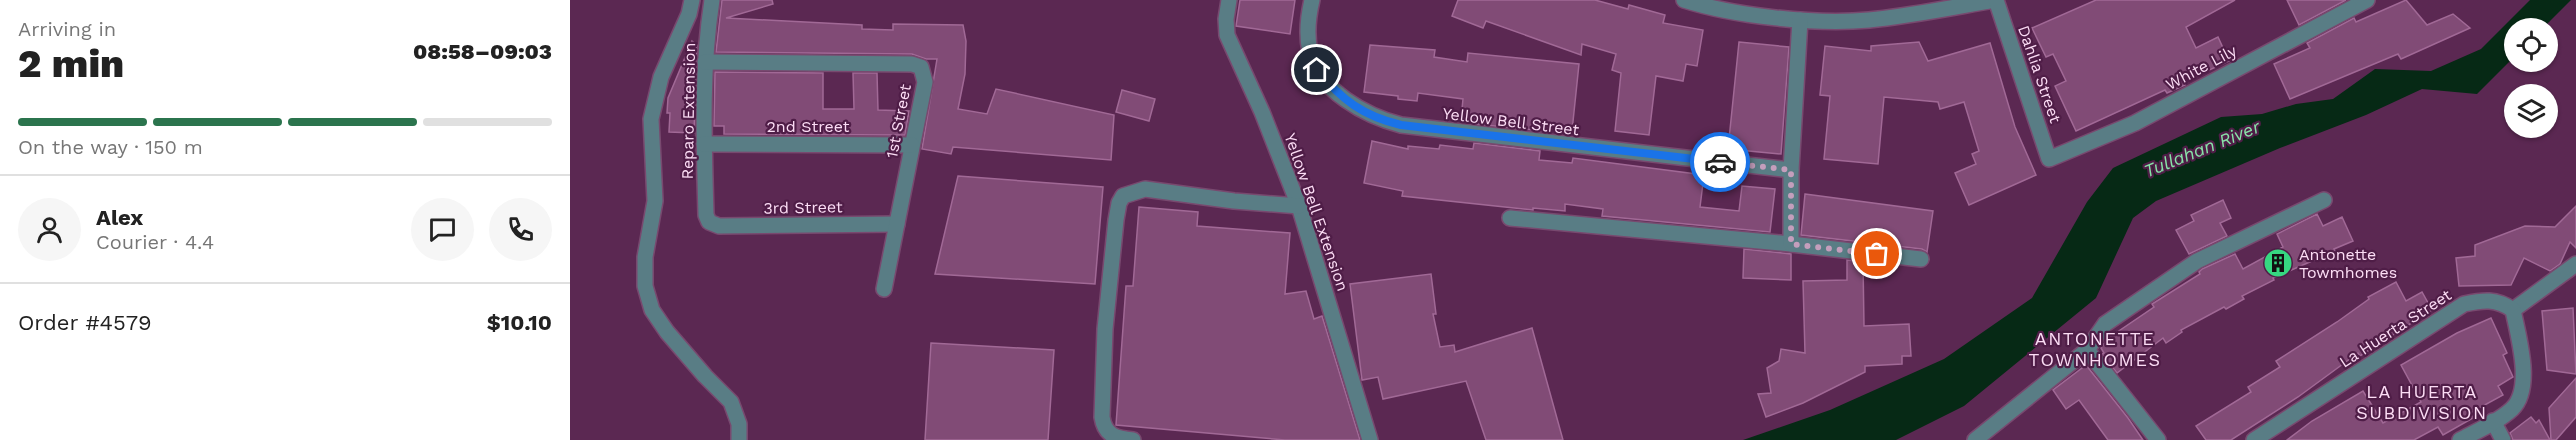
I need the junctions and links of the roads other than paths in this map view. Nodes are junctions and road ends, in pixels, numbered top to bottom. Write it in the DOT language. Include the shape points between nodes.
graph roads {
  1 [pos="692,0"];
  2 [pos="712,0"];
  3 [pos="1229,0"];
  4 [pos="1312,0"];
  5 [pos="1684,0"];
  6 [pos="1996,0"];
  7 [pos="2367,0"];
  8 [pos="1800,20"];
  9 [pos="705,62"];
  10 [pos="704,144"];
  11 [pos="912,145"];
  12 [pos="2049,159"];
  13 [pos="1791,170"];
  14 [pos="2324,200"];
  15 [pos="1299,206"];
  16 [pos="1510,218"];
  17 [pos="709,222"];
  18 [pos="897,224"];
  19 [pos="1791,244"];
  20 [pos="1921,259"];
  21 [pos="2576,264"];
  22 [pos="884,289"];
  23 [pos="2513,310"];
  24 [pos="2087,350"];
  25 [pos="2493,421"];
  26 [pos="739,440"];
  27 [pos="1133,440"];
  28 [pos="1370,440"];
  29 [pos="1976,440"];
  30 [pos="2157,440"];
  31 [pos="2254,440"];
  32 [pos="2460,440"];
  33 [pos="2503,440"];
  1 -- 26 [label="street" via="662,77 651,119 655,201 645,257 645,286 652,310 667,332 731,402 739,424"];
  2 -- 9 [label="street, Reparo Extension"];
  3 -- 15 [label="street, Yellow Bell Extension" via="1227,35"];
  4 -- 13 [label="street, Yellow Bell Street" via="1307,39 1317,70 1352,106 1377,119 1401,125"];
  5 -- 8 [label="street" via="1714,10"];
  6 -- 8 [label="street" via="1868,21"];
  6 -- 12 [label="street, Dahlia Street"];
  7 -- 12 [label="street, White Lily" via="2135,123"];
  8 -- 13 [label="street"];
  9 -- 10 [label="street, Reparo Extension"];
  9 -- 11 [label="street, 1st Street" via="921,67 925,82"];
  10 -- 11 [label="street, 2nd Street"];
  10 -- 17 [label="street, Reparo Extension"];
  11 -- 18 [label="street, 1st Street"];
  13 -- 19 [label="street"];
  14 -- 24 [label="street" via="2197,261 2105,324"];
  15 -- 27 [label="street" via="1145,189 1123,196 1116,220 1106,318 1102,417 1104,428 1113,436"];
  15 -- 28 [label="street, Yellow Bell Extension"];
  16 -- 19 [label="street"];
  17 -- 18 [label="street, 3rd Street" via="719,226"];
  18 -- 22 [label="street, 1st Street"];
  19 -- 20 [label="street"];
  21 -- 23 [label="street"];
  23 -- 25 [label="street" via="2523,389 2513,408"];
  23 -- 31 [label="street, La Huerta Street" via="2493,300 2464,304"];
  24 -- 29 [label="street"];
  24 -- 30 [label="street"];
  25 -- 32 [label="street"];
  25 -- 33 [label="street"];
}
